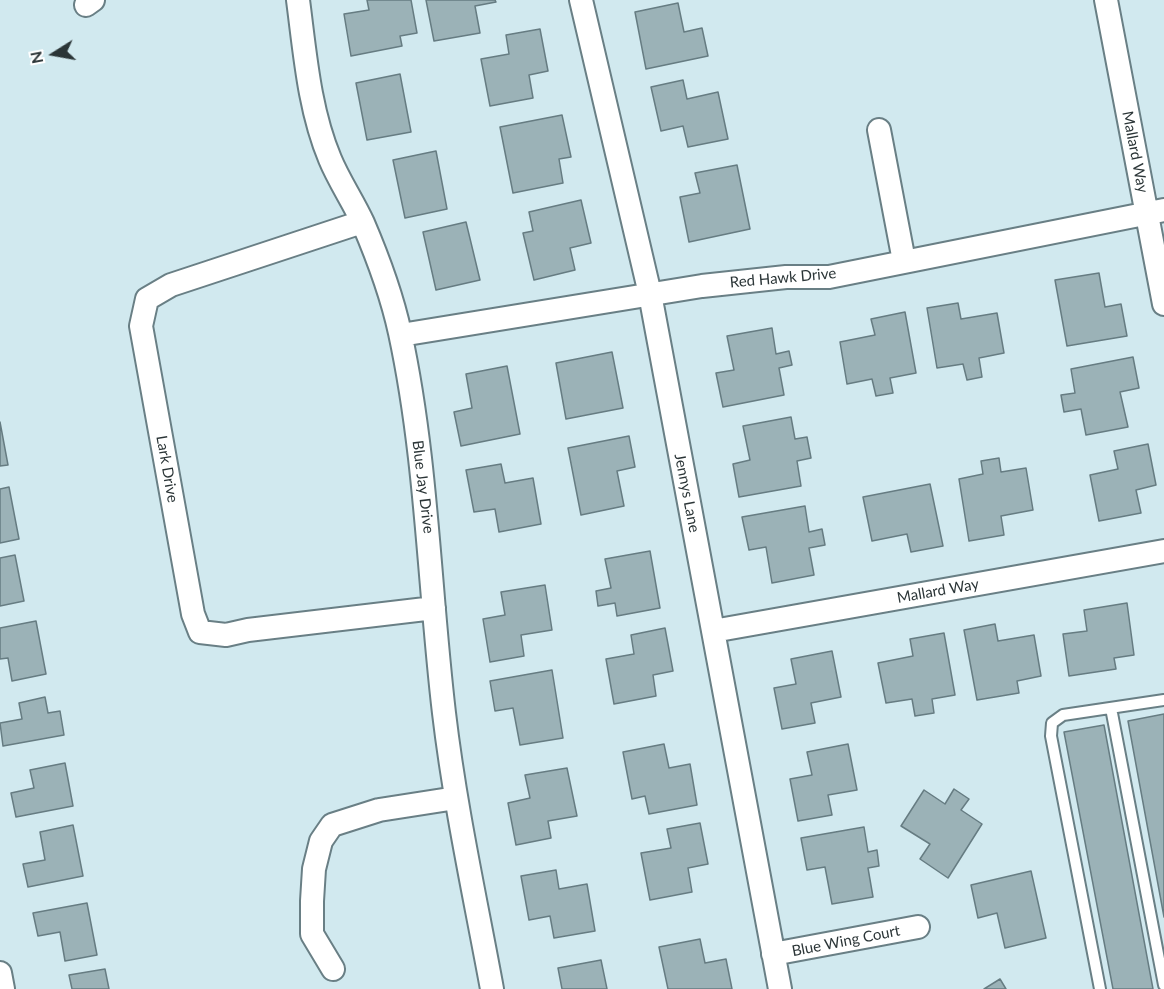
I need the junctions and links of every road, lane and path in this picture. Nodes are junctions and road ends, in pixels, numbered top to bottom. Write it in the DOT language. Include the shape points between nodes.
graph roads {
  1 [pos="298,0"];
  2 [pos="581,0"];
  3 [pos="1106,0"];
  4 [pos="879,130"];
  5 [pos="1156,212"];
  6 [pos="363,222"];
  7 [pos="904,261"];
  8 [pos="650,294"];
  9 [pos="1164,304"];
  10 [pos="401,334"];
  11 [pos="1164,551"];
  12 [pos="434,608"];
  13 [pos="713,631"];
  14 [pos="1164,700"];
  15 [pos="1111,708"];
  16 [pos="456,798"];
  17 [pos="918,927"];
  18 [pos="773,954"];
  19 [pos="333,969"];
  20 [pos="0,973"];
  21 [pos="1164,985"];
  22 [pos="3,989"];
  23 [pos="492,989"];
  24 [pos="780,989"];
  25 [pos="1100,989"];
  1 -- 6 [label="street, Blue Jay Drive" via="319,126 330,159"];
  2 -- 8 [label="street, Jennys Lane"];
  3 -- 5 [label="street, Mallard Way"];
  4 -- 7 [label="street"];
  5 -- 7 [label="street, Red Hawk Drive"];
  5 -- 9 [label="street, Mallard Way"];
  6 -- 10 [label="street, Blue Jay Drive" via="388,286"];
  6 -- 12 [label="street, Lark Drive" via="171,285 147,299 141,326 193,614 200,632 226,635"];
  7 -- 8 [label="street, Red Hawk Drive" via="829,277 776,278"];
  8 -- 10 [label="street, Red Hawk Drive"];
  8 -- 13 [label="street, Jennys Lane"];
  10 -- 12 [label="street, Blue Jay Drive" via="429,530"];
  11 -- 13 [label="street, Mallard Way"];
  12 -- 16 [label="street, Blue Jay Drive"];
  13 -- 18 [label="street, Jennys Lane"];
  14 -- 15 [label="lane"];
  15 -- 21 [label="lane"];
  15 -- 25 [label="lane" via="1063,716 1052,723 1051,729"];
  16 -- 19 [label="street" via="379,810 332,825 321,841 314,868 312,934"];
  16 -- 23 [label="street, Blue Jay Drive"];
  17 -- 18 [label="street, Blue Wing Court"];
  18 -- 24 [label="street, Jennys Lane"];
  20 -- 22 [label="street"];
}
